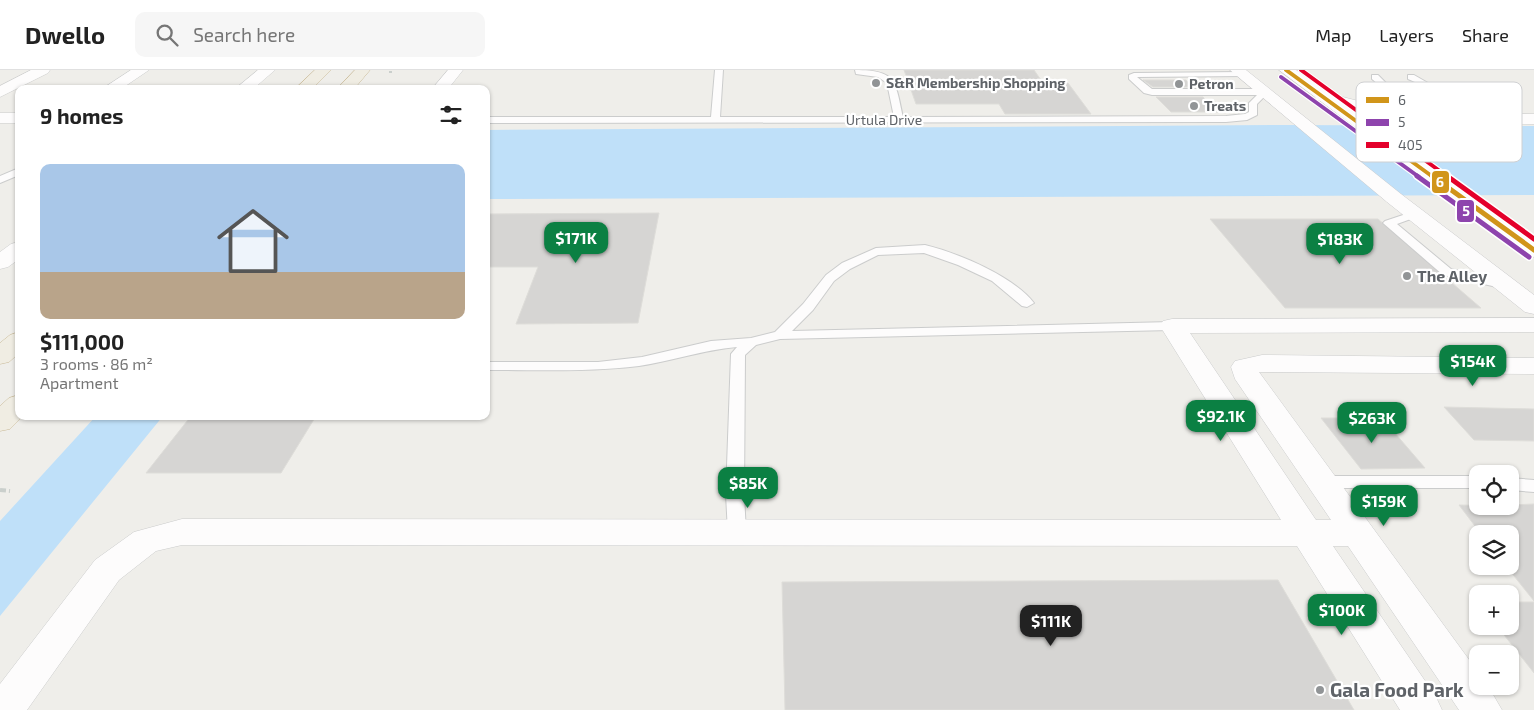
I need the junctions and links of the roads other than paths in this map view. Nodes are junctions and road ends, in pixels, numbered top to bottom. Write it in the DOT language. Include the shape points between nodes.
graph roads {
  1 [pos="43,70"];
  2 [pos="142,70"];
  3 [pos="268,70"];
  4 [pos="324,70"];
  5 [pos="364,70"];
  6 [pos="456,70"];
  7 [pos="1286,70"];
  8 [pos="719,71"];
  9 [pos="859,71"];
  10 [pos="1239,72"];
  11 [pos="1411,77"];
  12 [pos="1422,82"];
  13 [pos="117,85"];
  14 [pos="248,85"];
  15 [pos="307,85"];
  16 [pos="349,85"];
  17 [pos="443,85"];
  18 [pos="0,92"];
  19 [pos="1265,92"];
  20 [pos="1323,97"];
  21 [pos="1356,105"];
  22 [pos="0,118"];
  23 [pos="15,118"];
  24 [pos="490,120"];
  25 [pos="714,120"];
  26 [pos="899,120"];
  27 [pos="1356,121"];
  28 [pos="1412,162"];
  29 [pos="15,173"];
  30 [pos="0,180"];
  31 [pos="1534,250"];
  32 [pos="15,252"];
  33 [pos="0,262"];
  34 [pos="1028,303"];
  35 [pos="1534,307"];
  36 [pos="1534,325"];
  37 [pos="1172,326"];
  38 [pos="780,335"];
  39 [pos="751,342"];
  40 [pos="15,343"];
  41 [pos="0,356"];
  42 [pos="490,366"];
  43 [pos="1534,366"];
  44 [pos="15,408"];
  45 [pos="0,422"];
  46 [pos="1322,482"];
  47 [pos="1469,482"];
  48 [pos="1519,485"];
  49 [pos="1534,486"];
  50 [pos="737,533"];
  51 [pos="1307,533"];
  52 [pos="1358,533"];
  53 [pos="4,710"];
  54 [pos="1422,710"];
  55 [pos="1482,710"];
  1 -- 18 [label="street"];
  2 -- 13 [label="street"];
  3 -- 14 [label="street"];
  4 -- 15 [label="highway"];
  5 -- 16 [label="highway"];
  6 -- 17 [label="street"];
  7 -- 20 [label="street"];
  8 -- 25 [label="lane"];
  9 -- 26 [label="lane" via="888,79"];
  10 -- 19 [label="street"];
  10 -- 19 [label="lane" via="1132,77 1152,92"];
  11 -- 12 [label="lane"];
  19 -- 26 [label="lane, Urtula Drive" via="1253,104 1254,113 1226,119"];
  19 -- 35 [label="street"];
  20 -- 21 [label="street"];
  20 -- 27 [label="street"];
  22 -- 23 [label="street"];
  24 -- 25 [label="lane, Urtula Drive"];
  25 -- 26 [label="lane, Urtula Drive"];
  28 -- 31 [label="street"];
  29 -- 30 [label="lane"];
  32 -- 33 [label="street"];
  34 -- 38 [label="lane" via="996,278 925,249 876,252 846,266 830,278 808,307"];
  36 -- 37 [label="street"];
  37 -- 38 [label="lane"];
  37 -- 51 [label="street"];
  38 -- 39 [label="lane"];
  39 -- 42 [label="lane" via="711,345 642,361 598,366"];
  39 -- 50 [label="lane" via="738,354"];
  40 -- 41 [label="highway"];
  43 -- 46 [label="street" via="1262,362 1244,367"];
  44 -- 45 [label="highway"];
  46 -- 47 [label="lane"];
  46 -- 52 [label="street"];
  48 -- 49 [label="lane"];
  50 -- 51 [label="street"];
  50 -- 53 [label="street" via="182,532 146,541 107,570"];
  51 -- 52 [label="street"];
  51 -- 54 [label="street"];
  52 -- 55 [label="street"];
}
